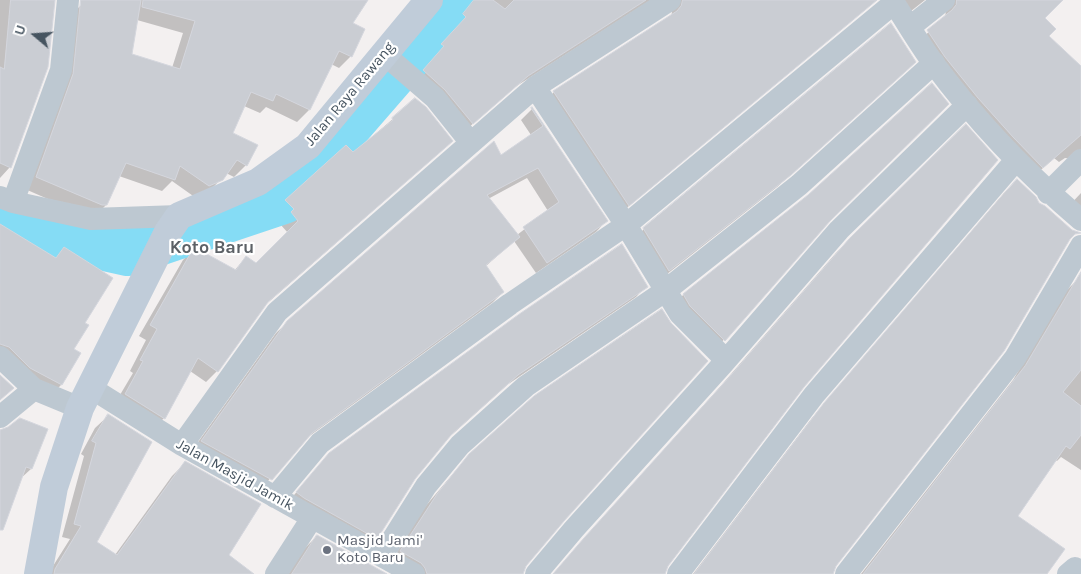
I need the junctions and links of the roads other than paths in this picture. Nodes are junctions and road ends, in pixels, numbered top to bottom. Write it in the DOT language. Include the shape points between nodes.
graph roads {
  1 [pos="68,0"];
  2 [pos="430,0"];
  3 [pos="670,0"];
  4 [pos="944,0"];
  5 [pos="893,2"];
  6 [pos="910,27"];
  7 [pos="388,58"];
  8 [pos="934,63"];
  9 [pos="535,87"];
  10 [pos="967,105"];
  11 [pos="470,143"];
  12 [pos="1016,160"];
  13 [pos="1081,160"];
  14 [pos="1048,192"];
  15 [pos="7,199"];
  16 [pos="1081,220"];
  17 [pos="174,224"];
  18 [pos="626,226"];
  19 [pos="1081,246"];
  20 [pos="665,291"];
  21 [pos="0,357"];
  22 [pos="726,360"];
  23 [pos="34,389"];
  24 [pos="86,398"];
  25 [pos="0,417"];
  26 [pos="182,445"];
  27 [pos="275,497"];
  28 [pos="312,518"];
  29 [pos="382,556"];
  30 [pos="1081,573"];
  31 [pos="38,574"];
  32 [pos="276,574"];
  33 [pos="414,574"];
  34 [pos="536,574"];
  35 [pos="678,574"];
  36 [pos="846,574"];
  37 [pos="1068,574"];
  1 -- 15 [label="street" via="61,70"];
  2 -- 7 [label="main road, Jalan Raya Rawang"];
  3 -- 9 [label="street"];
  4 -- 6 [label="street"];
  5 -- 6 [label="street"];
  5 -- 18 [label="street"];
  6 -- 8 [label="street"];
  7 -- 11 [label="street" via="435,98"];
  7 -- 17 [label="main road, Jalan Raya Rawang" via="308,146 258,182"];
  8 -- 10 [label="street"];
  8 -- 20 [label="street" via="799,185"];
  9 -- 11 [label="street"];
  9 -- 18 [label="street"];
  10 -- 12 [label="street"];
  10 -- 22 [label="street" via="839,230"];
  11 -- 26 [label="street" via="277,312"];
  12 -- 14 [label="street"];
  12 -- 35 [label="street" via="814,395"];
  13 -- 14 [label="street"];
  14 -- 16 [label="street"];
  15 -- 17 [label="street" via="90,219"];
  17 -- 24 [label="main road"];
  18 -- 20 [label="street"];
  18 -- 27 [label="street" via="510,304 320,443"];
  19 -- 36 [label="street" via="1015,358"];
  20 -- 22 [label="street" via="680,314"];
  20 -- 29 [label="street" via="526,386 460,445 426,486"];
  21 -- 23 [label="street"];
  22 -- 34 [label="street"];
  23 -- 24 [label="street, Jalan Masjid Jamik"];
  23 -- 25 [label="street"];
  24 -- 26 [label="street, Jalan Masjid Jamik"];
  24 -- 31 [label="main road" via="54,487"];
  26 -- 27 [label="street, Jalan Masjid Jamik"];
  27 -- 28 [label="street, Jalan Masjid Jamik"];
  28 -- 29 [label="street, Jalan Masjid Jamik"];
  28 -- 32 [label="street"];
  29 -- 33 [label="street, Jalan Masjid Jamik"];
  30 -- 37 [label="street" via="1075,568"];
}
